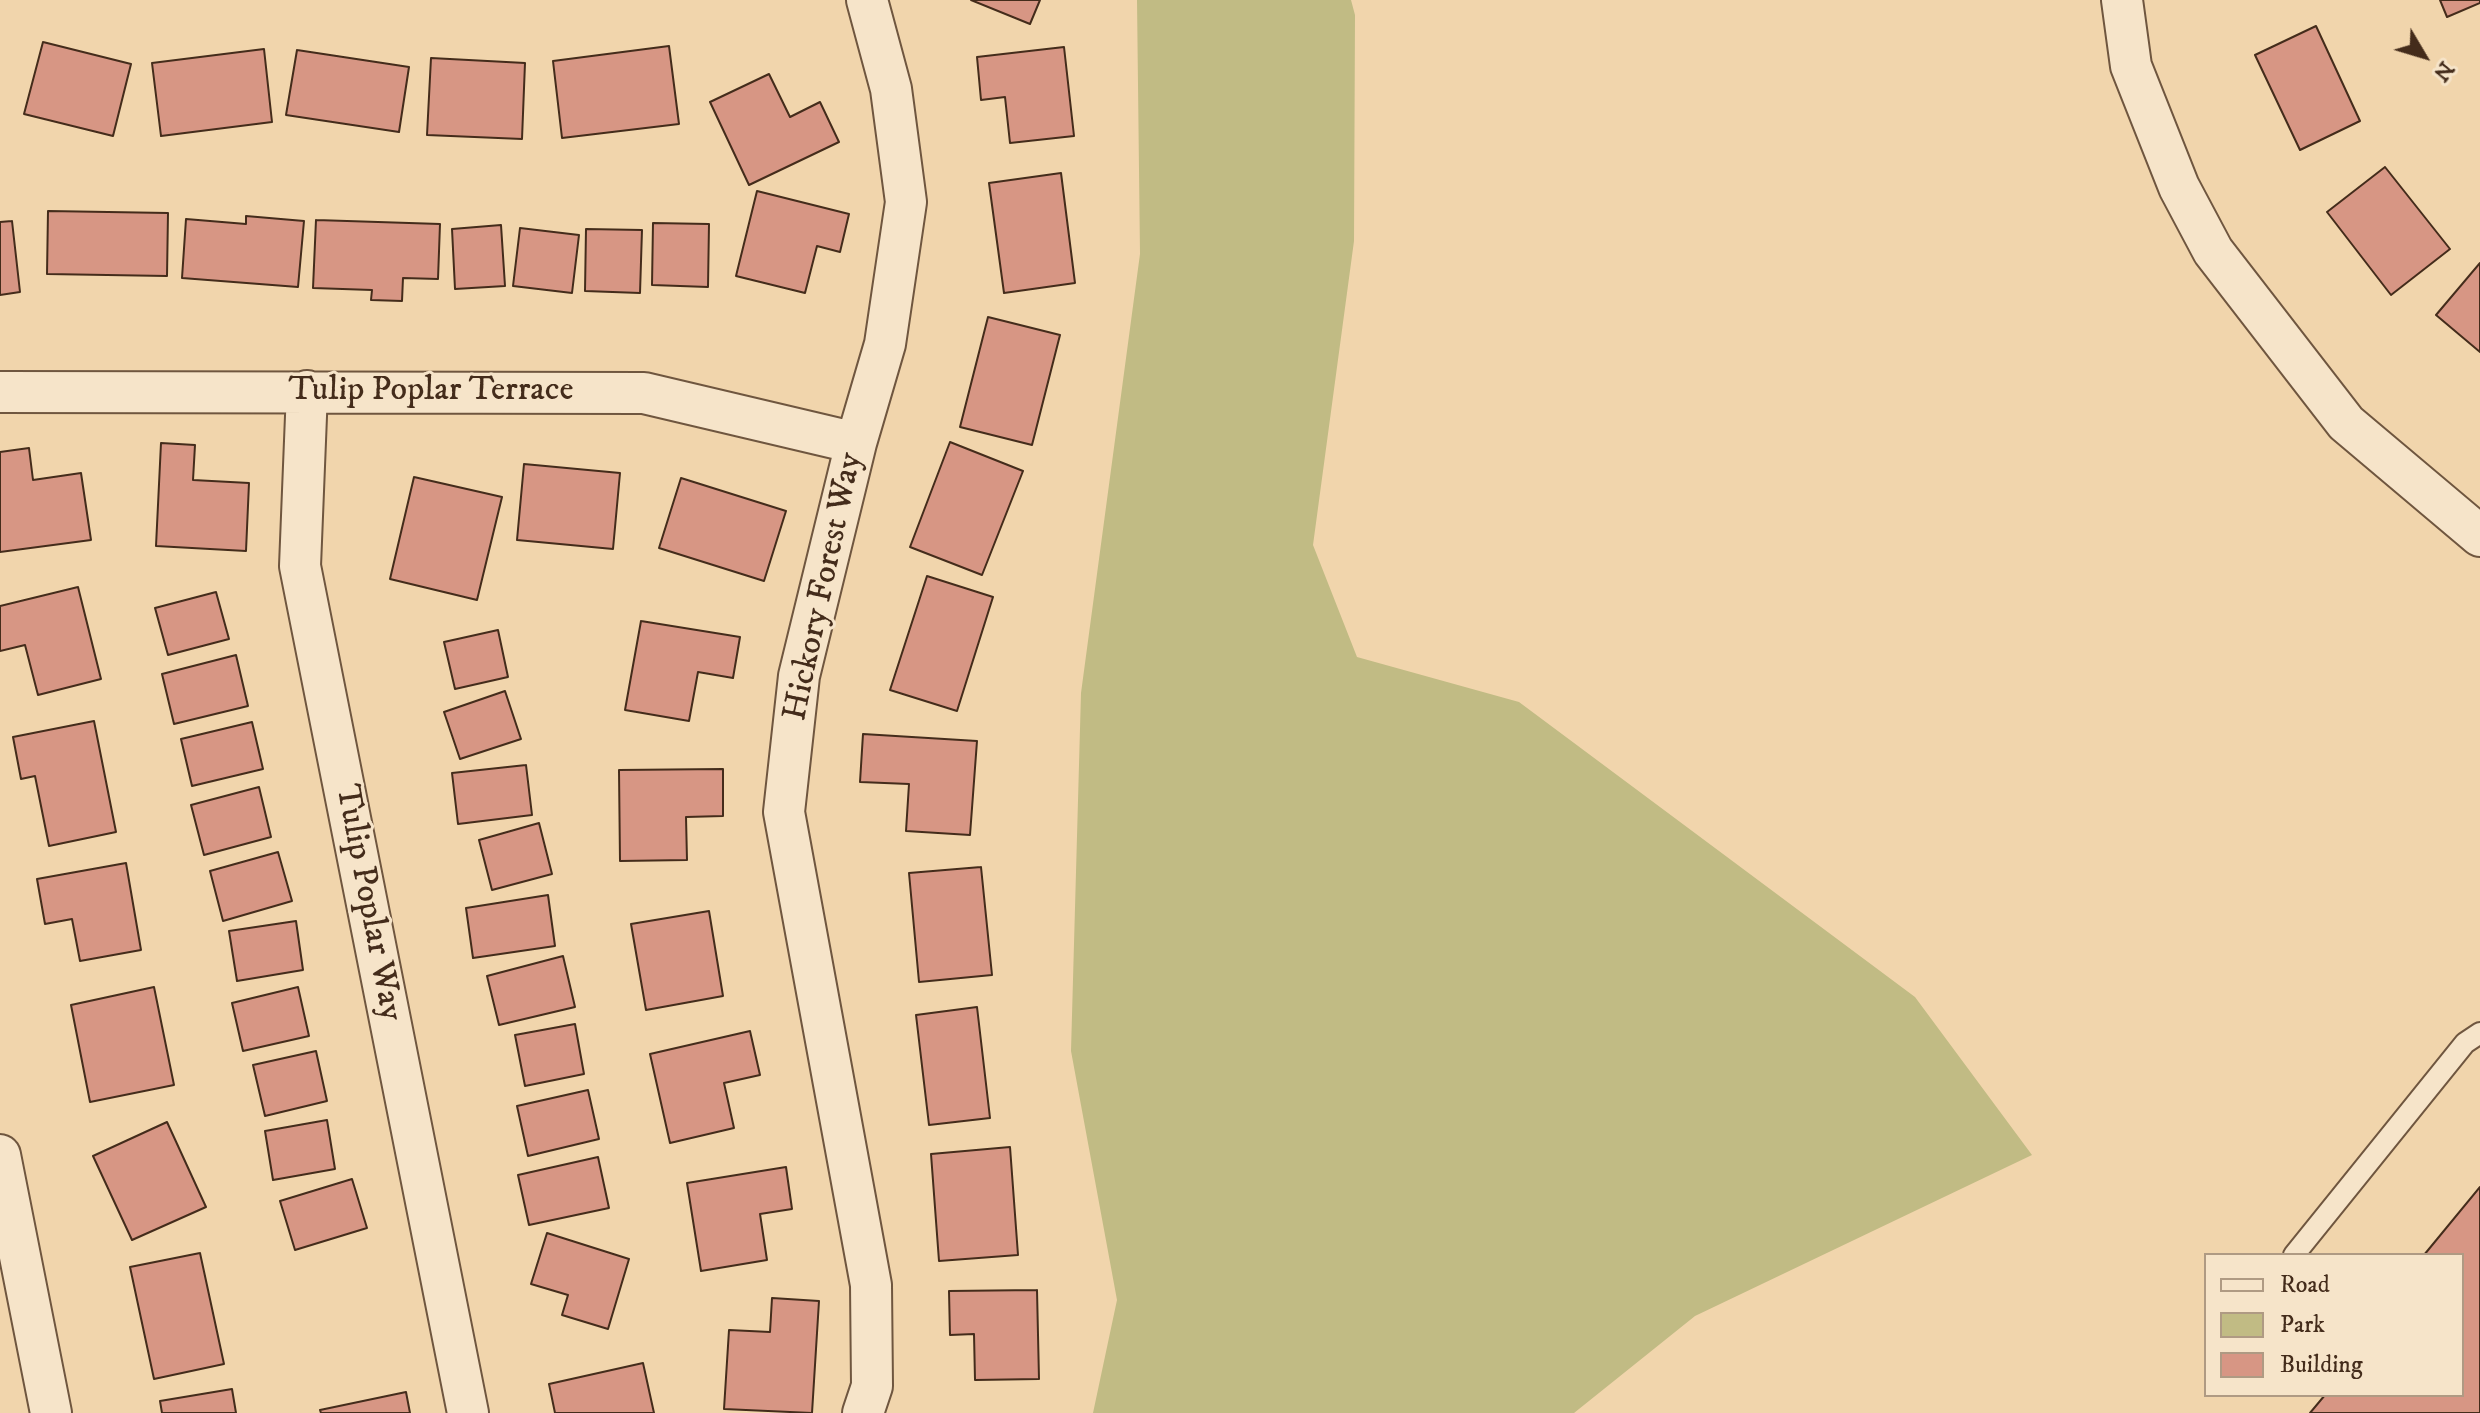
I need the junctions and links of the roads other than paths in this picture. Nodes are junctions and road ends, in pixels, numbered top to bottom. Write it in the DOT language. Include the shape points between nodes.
graph roads {
  1 [pos="867,0"];
  2 [pos="2122,0"];
  3 [pos="307,391"];
  4 [pos="0,392"];
  5 [pos="856,443"];
  6 [pos="2480,536"];
  7 [pos="2480,1033"];
  8 [pos="0,1155"];
  9 [pos="2296,1253"];
  10 [pos="51,1413"];
  11 [pos="468,1413"];
  12 [pos="863,1413"];
  1 -- 5 [label="street, Hickory Forest Way" via="891,89 906,202 885,344"];
  2 -- 6 [label="street" via="2131,66 2179,187 2213,251 2346,423"];
  3 -- 4 [label="street, Tulip Poplar Terrace"];
  3 -- 5 [label="street, Tulip Poplar Terrace" via="644,393"];
  3 -- 11 [label="street, Tulip Poplar Way" via="300,566"];
  5 -- 12 [label="street, Hickory Forest Way" via="799,676 784,812 871,1285 872,1386"];
  7 -- 9 [label="lane" via="2465,1043"];
  8 -- 10 [label="street"];
}
